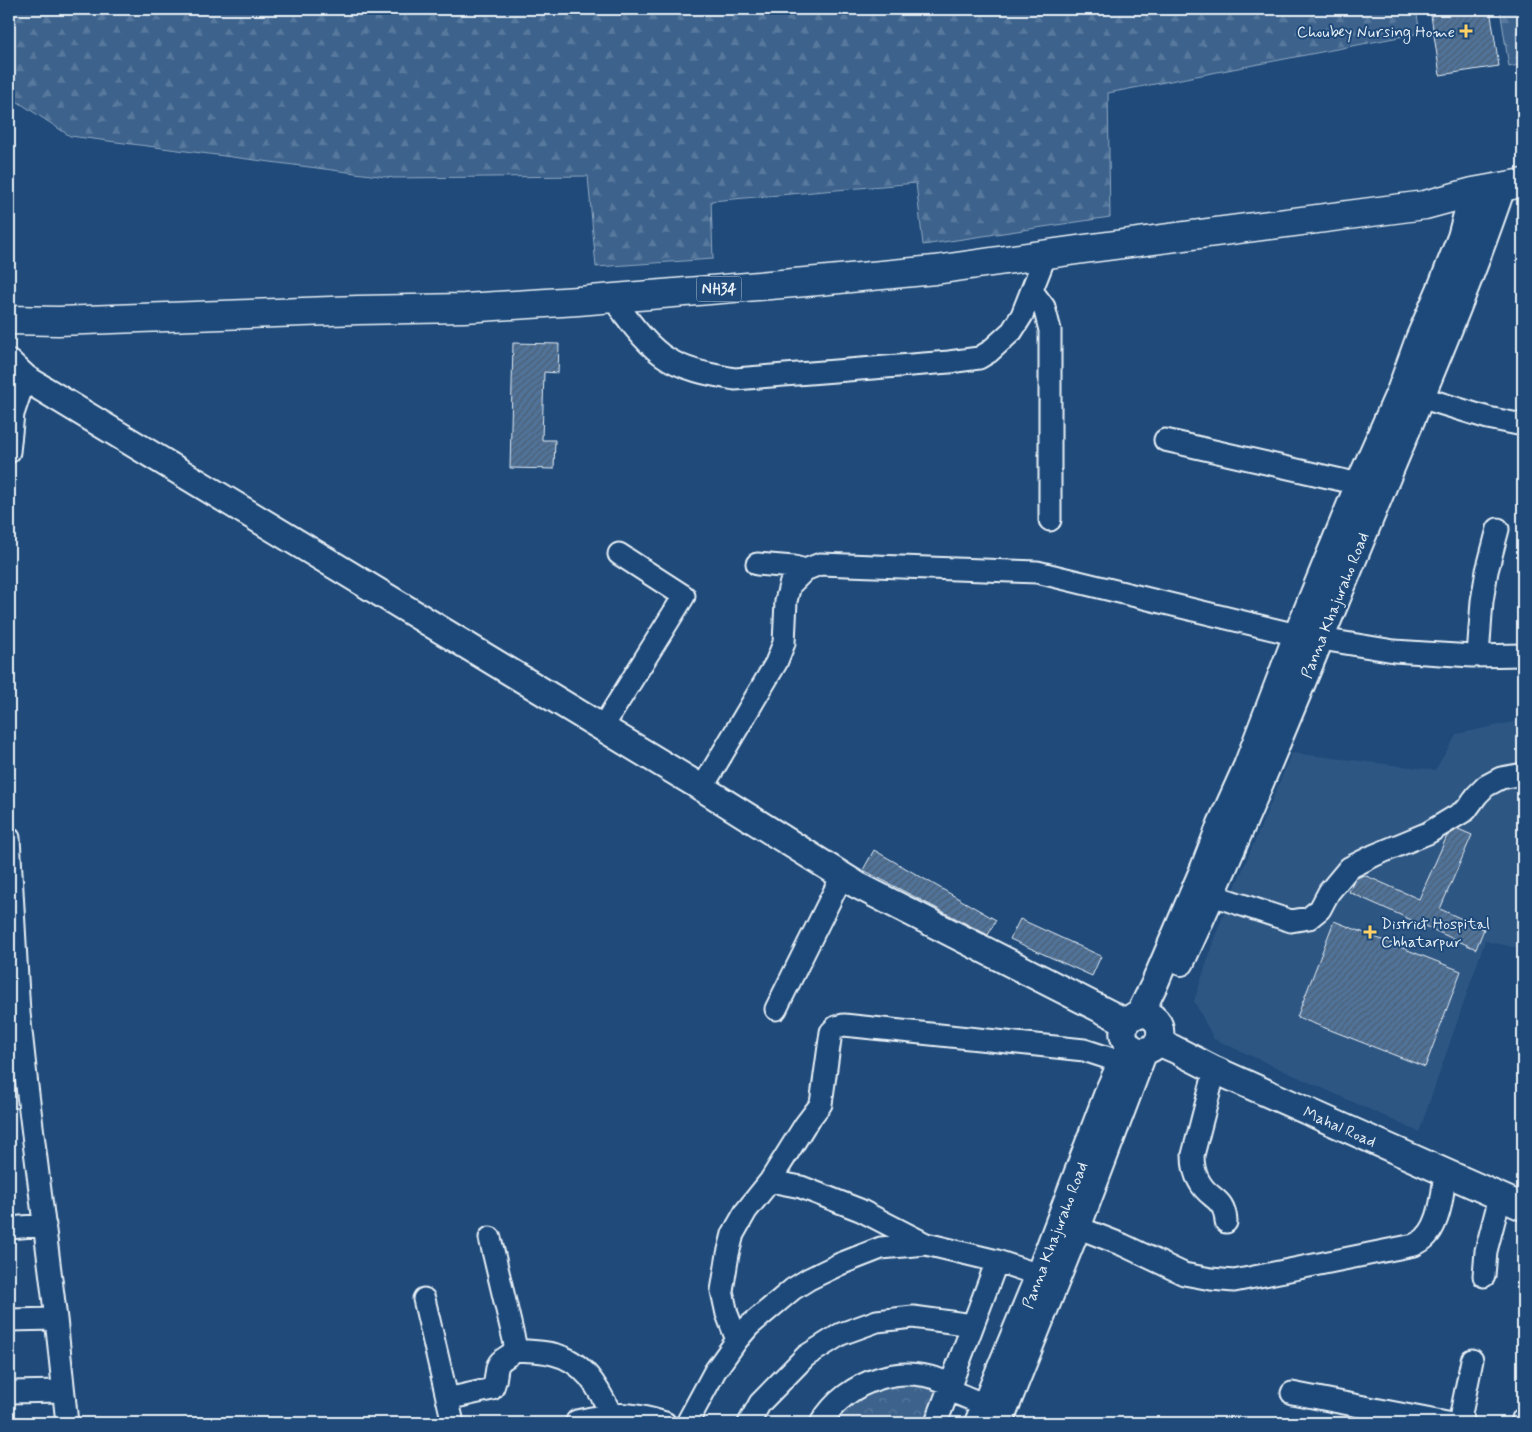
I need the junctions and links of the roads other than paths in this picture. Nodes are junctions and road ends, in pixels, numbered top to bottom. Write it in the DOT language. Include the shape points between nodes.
graph roads {
  1 [pos="1511,194"];
  2 [pos="1471,201"];
  3 [pos="1046,254"];
  4 [pos="1032,291"];
  5 [pos="612,297"];
  6 [pos="9,320"];
  7 [pos="17,371"];
  8 [pos="1420,397"];
  9 [pos="1523,425"];
  10 [pos="1165,440"];
  11 [pos="9,452"];
  12 [pos="1359,484"];
  13 [pos="1050,520"];
  14 [pos="1498,529"];
  15 [pos="619,554"];
  16 [pos="757,564"];
  17 [pos="805,570"];
  18 [pos="1309,637"];
  19 [pos="1523,655"];
  20 [pos="1478,656"];
  21 [pos="602,728"];
  22 [pos="1523,774"];
  23 [pos="702,788"];
  24 [pos="9,838"];
  25 [pos="842,876"];
  26 [pos="10,880"];
  27 [pos="1212,895"];
  28 [pos="776,1009"];
  29 [pos="14,1014"];
  30 [pos="1139,1037"];
  31 [pos="1214,1070"];
  32 [pos="1446,1173"];
  33 [pos="770,1181"];
  34 [pos="1512,1202"];
  35 [pos="1226,1222"];
  36 [pos="1068,1224"];
  37 [pos="45,1225"];
  38 [pos="9,1228"];
  39 [pos="490,1238"];
  40 [pos="926,1244"];
  41 [pos="997,1261"];
  42 [pos="1039,1276"];
  43 [pos="1484,1276"];
  44 [pos="424,1299"];
  45 [pos="56,1319"];
  46 [pos="9,1320"];
  47 [pos="973,1326"];
  48 [pos="737,1340"];
  49 [pos="514,1350"];
  50 [pos="1472,1360"];
  51 [pos="950,1388"];
  52 [pos="63,1391"];
  53 [pos="9,1392"];
  54 [pos="1292,1393"];
  55 [pos="447,1399"];
  56 [pos="611,1414"];
  57 [pos="987,1417"];
  58 [pos="1523,1419"];
  59 [pos="577,1421"];
  60 [pos="67,1423"];
  61 [pos="452,1423"];
  62 [pos="665,1423"];
  63 [pos="687,1423"];
  64 [pos="749,1423"];
  65 [pos="821,1423"];
  66 [pos="936,1423"];
  67 [pos="1447,1423"];
  68 [pos="1464,1423"];
  69 [pos="1480,1423"];
  70 [pos="1522,1423"];
  1 -- 2 [label="highway, NH34"];
  1 -- 8 [label="main road, Panna Khajuraho Road" via="1468,281"];
  2 -- 3 [label="highway, NH34"];
  2 -- 12 [label="main road, Panna Khajuraho Road" via="1441,288"];
  3 -- 4 [label="street"];
  3 -- 5 [label="highway, NH34" via="935,270"];
  4 -- 5 [label="street" via="1012,331 979,358 735,379 707,374 662,356 637,331"];
  4 -- 13 [label="street" via="1044,307 1050,330"];
  5 -- 6 [label="highway, NH34" via="464,308"];
  7 -- 11 [label="street"];
  7 -- 21 [label="main road, Mahal Road"];
  8 -- 9 [label="street"];
  8 -- 18 [label="main road, Panna Khajuraho Road"];
  10 -- 12 [label="street"];
  12 -- 18 [label="main road, Panna Khajuraho Road"];
  14 -- 20 [label="street" via="1482,601"];
  15 -- 21 [label="street" via="684,596"];
  16 -- 17 [label="street"];
  17 -- 18 [label="street" via="820,564 1037,572"];
  17 -- 23 [label="street" via="790,585 784,643 776,663"];
  18 -- 20 [label="street" via="1394,652"];
  18 -- 27 [label="main road, Panna Khajuraho Road" via="1260,785"];
  18 -- 30 [label="main road, Panna Khajuraho Road" via="1221,824 1154,985"];
  19 -- 20 [label="street"];
  21 -- 23 [label="main road, Mahal Road"];
  22 -- 27 [label="street" via="1501,778 1486,786 1466,810 1428,833 1348,868 1320,910 1309,918 1291,921"];
  23 -- 25 [label="main road, Mahal Road"];
  24 -- 26 [label="street"];
  25 -- 28 [label="street"];
  25 -- 30 [label="main road, Mahal Road"];
  26 -- 29 [label="street"];
  27 -- 30 [label="main road, Panna Khajuraho Road"];
  29 -- 37 [label="street"];
  30 -- 31 [label="main road, Mahal Road" via="1174,1049"];
  30 -- 33 [label="street" via="1084,1050 844,1025 836,1027 832,1032 821,1104"];
  30 -- 36 [label="main road, Panna Khajuraho Road"];
  31 -- 32 [label="main road, Mahal Road"];
  31 -- 35 [label="street" via="1193,1166 1199,1183 1225,1211"];
  32 -- 34 [label="main road, Mahal Road"];
  32 -- 36 [label="street" via="1432,1229 1414,1245 1234,1281 1184,1274 1124,1245"];
  33 -- 40 [label="street" via="801,1187 860,1210"];
  33 -- 48 [label="street" via="733,1234 728,1254 722,1291"];
  34 -- 43 [label="street" via="1486,1251"];
  36 -- 42 [label="main road, Panna Khajuraho Road"];
  36 -- 57 [label="main road, Panna Khajuraho Road"];
  37 -- 38 [label="street"];
  37 -- 45 [label="street"];
  39 -- 49 [label="street"];
  40 -- 41 [label="street"];
  40 -- 48 [label="street" via="881,1248 810,1279 778,1301"];
  41 -- 42 [label="street"];
  41 -- 47 [label="street"];
  42 -- 57 [label="main road, Panna Khajuraho Road"];
  44 -- 55 [label="street"];
  45 -- 46 [label="street"];
  45 -- 52 [label="street"];
  47 -- 51 [label="street"];
  47 -- 64 [label="street" via="913,1317 877,1322 841,1334 806,1356 760,1403"];
  48 -- 63 [label="street" via="715,1371"];
  49 -- 55 [label="street" via="498,1366 492,1389"];
  49 -- 56 [label="street" via="552,1353 581,1367 600,1391"];
  50 -- 68 [label="street" via="1461,1414"];
  51 -- 57 [label="street"];
  51 -- 65 [label="street" via="932,1377 918,1374 878,1378 853,1389"];
  51 -- 66 [label="street"];
  52 -- 53 [label="street"];
  52 -- 60 [label="street"];
  54 -- 67 [label="street"];
  55 -- 61 [label="street"];
  56 -- 59 [label="street"];
  56 -- 62 [label="street" via="644,1416"];
  58 -- 70 [label="street"];
  68 -- 69 [label="street"];
}
